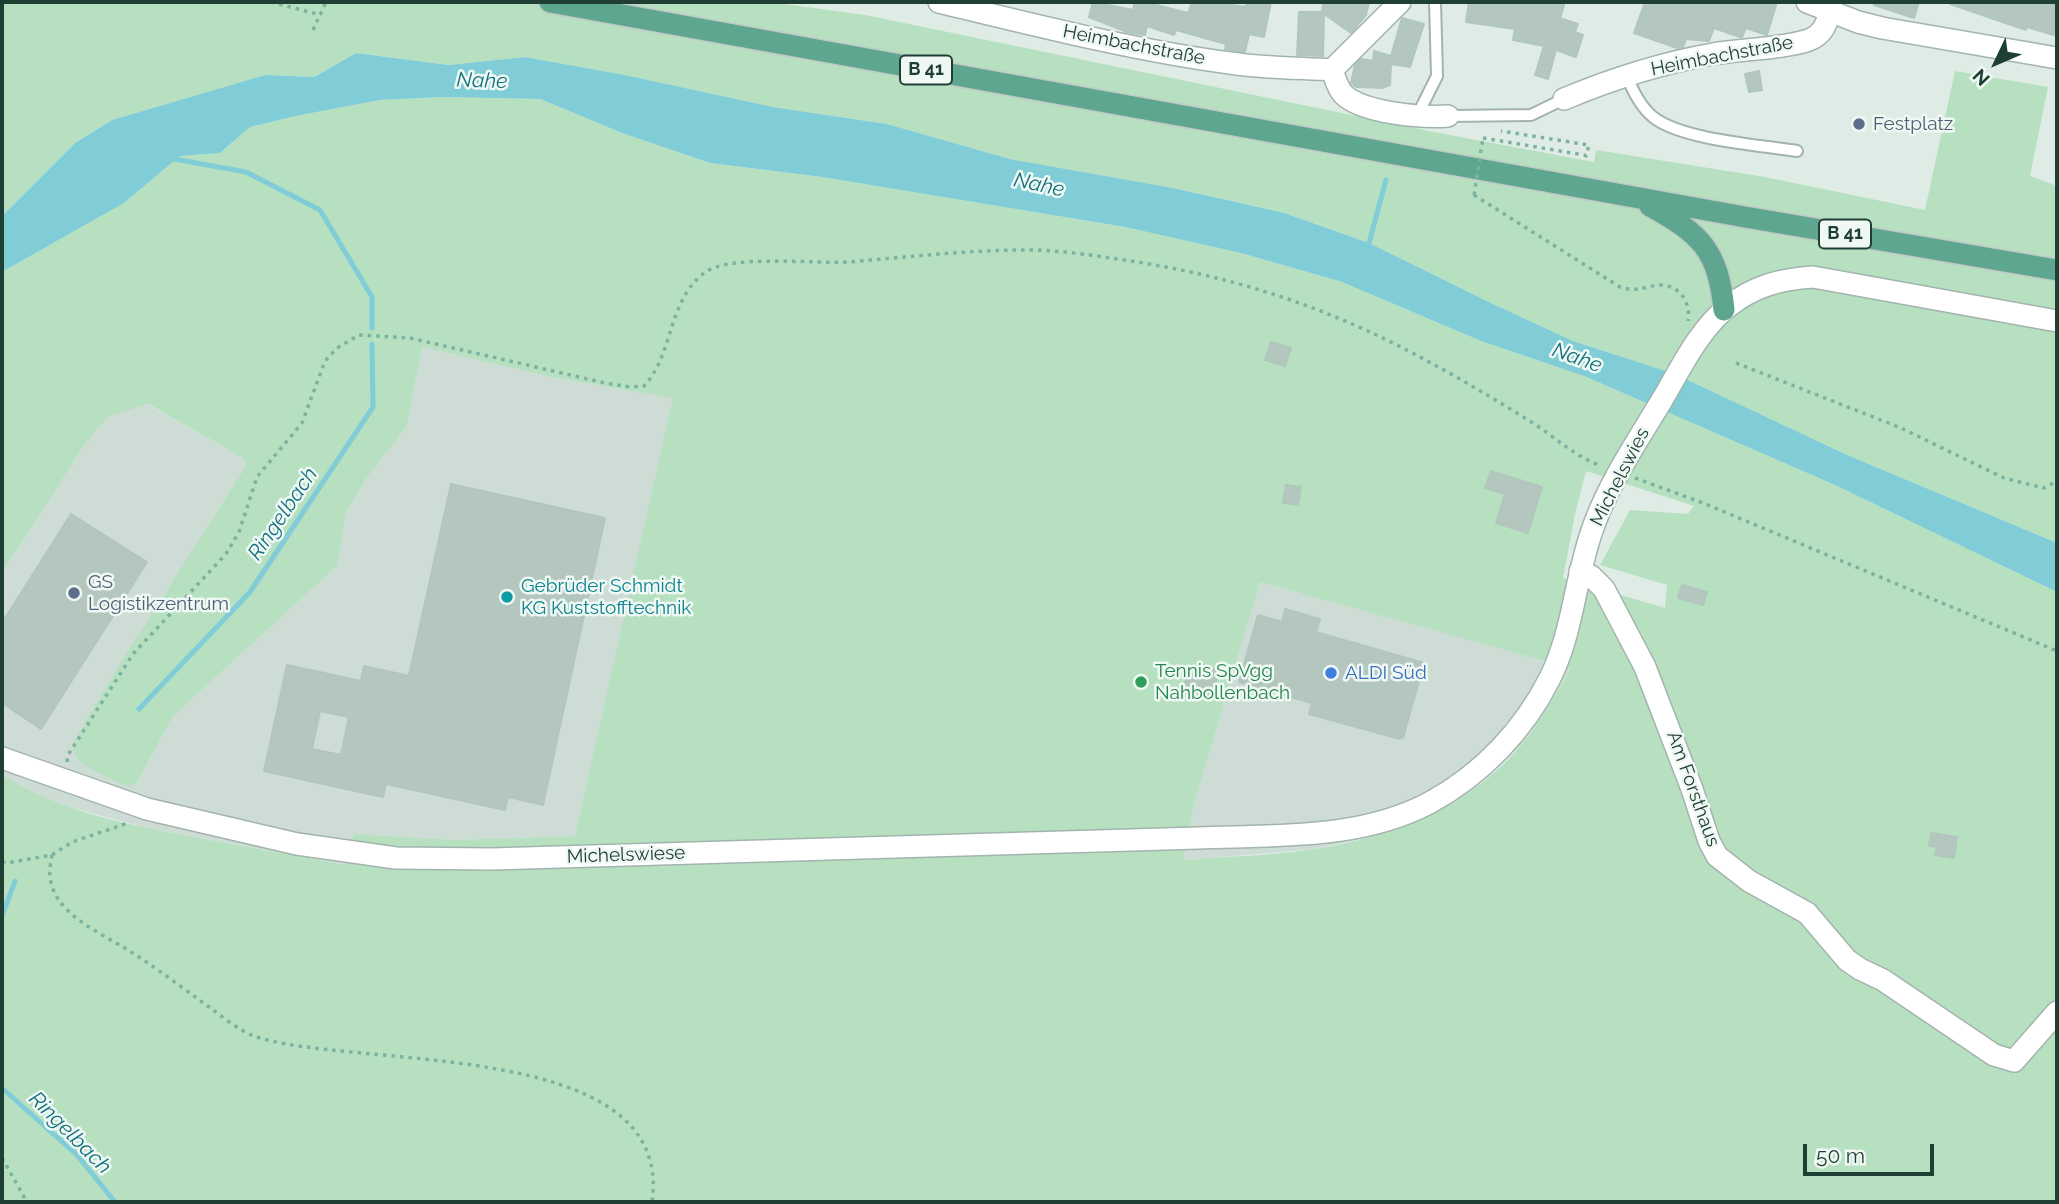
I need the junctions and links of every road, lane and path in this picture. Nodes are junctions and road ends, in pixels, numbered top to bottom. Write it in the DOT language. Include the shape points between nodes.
graph roads {
  1 [pos="271,2"];
  2 [pos="327,2"];
  3 [pos="550,2"];
  4 [pos="939,2"];
  5 [pos="1399,2"];
  6 [pos="1435,2"];
  7 [pos="1807,2"];
  8 [pos="1831,11"];
  9 [pos="321,15"];
  10 [pos="313,30"];
  11 [pos="2057,58"];
  12 [pos="1332,70"];
  13 [pos="1627,76"];
  14 [pos="1564,99"];
  15 [pos="1417,116"];
  16 [pos="1448,117"];
  17 [pos="1797,151"];
  18 [pos="1584,155"];
  19 [pos="1633,196"];
  20 [pos="2057,270"];
  21 [pos="1724,310"];
  22 [pos="2057,321"];
  23 [pos="1694,331"];
  24 [pos="1736,362"];
  25 [pos="1619,473"];
  26 [pos="2057,481"];
  27 [pos="1580,571"];
  28 [pos="2057,650"];
  29 [pos="2,758"];
  30 [pos="63,781"];
  31 [pos="147,808"];
  32 [pos="1198,838"];
  33 [pos="52,855"];
  34 [pos="2,862"];
  35 [pos="2057,1012"];
  36 [pos="2,1158"];
  37 [pos="27,1202"];
  38 [pos="652,1202"];
  1 -- 9 [label="path"];
  2 -- 9 [label="path"];
  3 -- 19 [label="main road, B 41"];
  4 -- 12 [label="street, Heimbachstraße" via="1203,59"];
  5 -- 12 [label="street"];
  6 -- 15 [label="lane" via="1437,76"];
  7 -- 8 [label="street"];
  8 -- 11 [label="street" via="1882,28"];
  8 -- 13 [label="street, Heimbachstraße" via="1824,30 1810,43 1712,54"];
  9 -- 10 [label="path"];
  12 -- 15 [label="street, Heimbachstraße" via="1337,86 1361,106"];
  13 -- 14 [label="street, Heimbachstraße"];
  13 -- 17 [label="lane" via="1642,106 1675,129"];
  14 -- 16 [label="lane, Heimbachstraße" via="1531,115"];
  15 -- 16 [label="street, Heimbachstraße"];
  18 -- 23 [label="path, bridge" via="1483,138 1474,195 1629,290 1660,285 1676,289 1686,300"];
  19 -- 20 [label="main road, B 41"];
  19 -- 21 [label="main road" via="1685,226 1705,246 1717,269"];
  21 -- 22 [label="street, Michelswies" via="1761,286 1813,277"];
  21 -- 23 [label="street, Michelswies"];
  23 -- 25 [label="street, Michelswies"];
  24 -- 26 [label="path" via="1901,428 2004,478 2044,488"];
  25 -- 27 [label="street, Michelswies" via="1594,524"];
  25 -- 28 [label="path" via="1703,503"];
  25 -- 30 [label="path" via="1561,446 1475,386 1326,312 1266,290 1177,268 1078,253 1027,250 727,264 706,271 692,285 643,386 606,383 410,338 359,335 325,361 302,423 257,477 239,532 226,554 133,654 68,755"];
  27 -- 32 [label="street, Michelswies" via="1559,659 1548,681 1509,740 1457,786 1397,817 1352,828"];
  27 -- 35 [label="street, Am Forsthaus" via="1604,589 1641,658 1717,856 1749,881 1807,912 1847,960 1994,1055 2014,1061"];
  29 -- 30 [label="street, Michelswiese"];
  30 -- 31 [label="street, Michelswiese"];
  31 -- 32 [label="street, Michelswiese" via="297,845 396,858 506,859"];
  31 -- 33 [label="path" via="136,819 72,842"];
  33 -- 34 [label="path"];
  33 -- 38 [label="path" via="50,876 56,898 77,919 250,1035 283,1045 469,1063 569,1086 601,1103 631,1126 648,1155"];
  36 -- 37 [label="path"];
}
